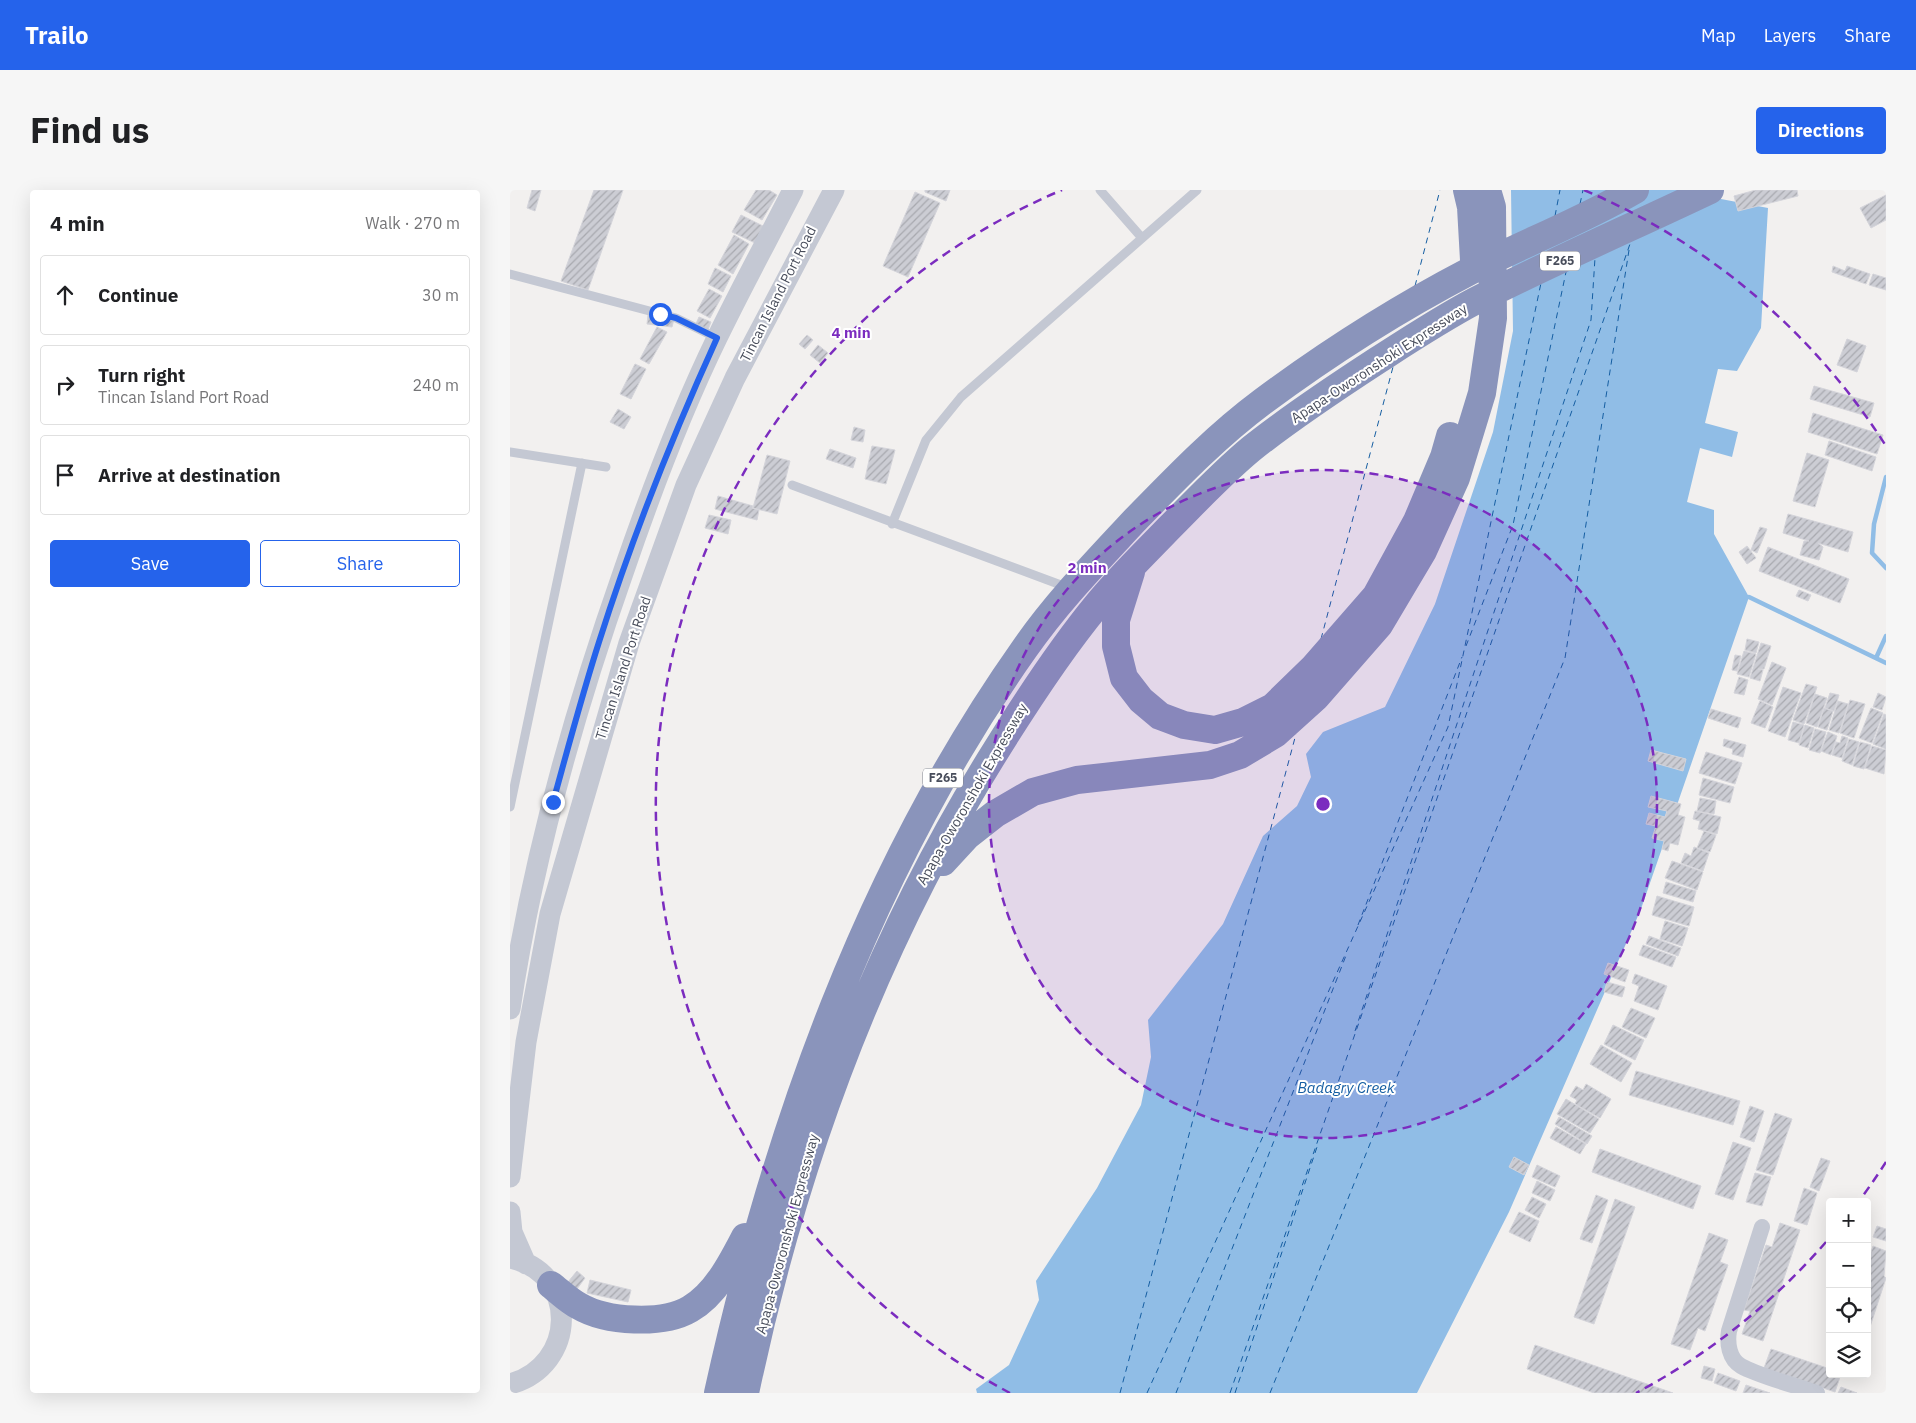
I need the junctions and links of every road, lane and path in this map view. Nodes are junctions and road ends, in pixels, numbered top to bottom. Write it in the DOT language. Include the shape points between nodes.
graph roads {
  1 [pos="793,190"];
  2 [pos="834,190"];
  3 [pos="1100,190"];
  4 [pos="1197,190"];
  5 [pos="1467,190"];
  6 [pos="1487,190"];
  7 [pos="1634,190"];
  8 [pos="1710,190"];
  9 [pos="1142,238"];
  10 [pos="510,274"];
  11 [pos="717,338"];
  12 [pos="510,452"];
  13 [pos="582,463"];
  14 [pos="606,467"];
  15 [pos="792,486"];
  16 [pos="892,524"];
  17 [pos="1133,565"];
  18 [pos="1071,589"];
  19 [pos="510,807"];
  20 [pos="917,888"];
  21 [pos="510,1010"];
  22 [pos="510,1177"];
  23 [pos="769,1193"];
  24 [pos="510,1212"];
  25 [pos="1762,1227"];
  26 [pos="518,1261"];
  27 [pos="551,1285"];
  28 [pos="515,1386"];
  29 [pos="718,1393"];
  30 [pos="746,1393"];
  31 [pos="1818,1393"];
  1 -- 11 [label="street, Tincan Island Port Road"];
  2 -- 22 [label="street, Tincan Island Port Road" via="735,378 690,476 629,643 550,914 526,1042"];
  3 -- 9 [label="lane"];
  4 -- 9 [label="lane"];
  5 -- 17 [label="highway" via="1474,240 1474,330 1465,384 1444,457 1417,521 1376,596 1314,667 1273,707 1243,722 1215,730 1184,726 1160,716 1141,700 1124,678 1116,646 1116,620"];
  6 -- 20 [label="highway" via="1492,207 1493,318 1482,393 1456,478 1423,550 1379,625 1316,697 1275,734 1240,755 1210,765 1078,780 1033,792 995,814 968,836"];
  7 -- 18 [label="highway, Apapa-Oworonshoki Expressway / F265" via="1473,269 1395,312 1258,405 1187,466"];
  8 -- 17 [label="highway, Apapa-Oworonshoki Expressway / F265" via="1474,302 1314,402 1230,467"];
  9 -- 16 [label="lane" via="961,397 926,440"];
  10 -- 11 [label="lane" via="676,318"];
  11 -- 21 [label="street, Tincan Island Port Road" via="654,486 596,650 548,818"];
  12 -- 13 [label="lane"];
  13 -- 14 [label="lane"];
  13 -- 19 [label="lane"];
  15 -- 16 [label="lane"];
  16 -- 18 [label="lane"];
  17 -- 20 [label="highway, Apapa-Oworonshoki Expressway / F265" via="1095,607 1030,696 975,784"];
  18 -- 23 [label="highway, Apapa-Oworonshoki Expressway / F265" via="1026,646 979,717 896,864 856,949 818,1045"];
  20 -- 30 [label="highway, Apapa-Oworonshoki Expressway / F265" via="877,971 808,1149"];
  23 -- 27 [label="highway" via="730,1265 712,1290 691,1309 663,1319 638,1320 601,1314 580,1307"];
  23 -- 29 [label="highway, Apapa-Oworonshoki Expressway / F265" via="738,1303"];
  24 -- 26 [label="street"];
  25 -- 31 [label="street" via="1727,1342 1730,1351 1739,1365"];
  26 -- 27 [label="street" via="536,1269"];
  27 -- 28 [label="street" via="560,1307 558,1342 546,1363"];
}
